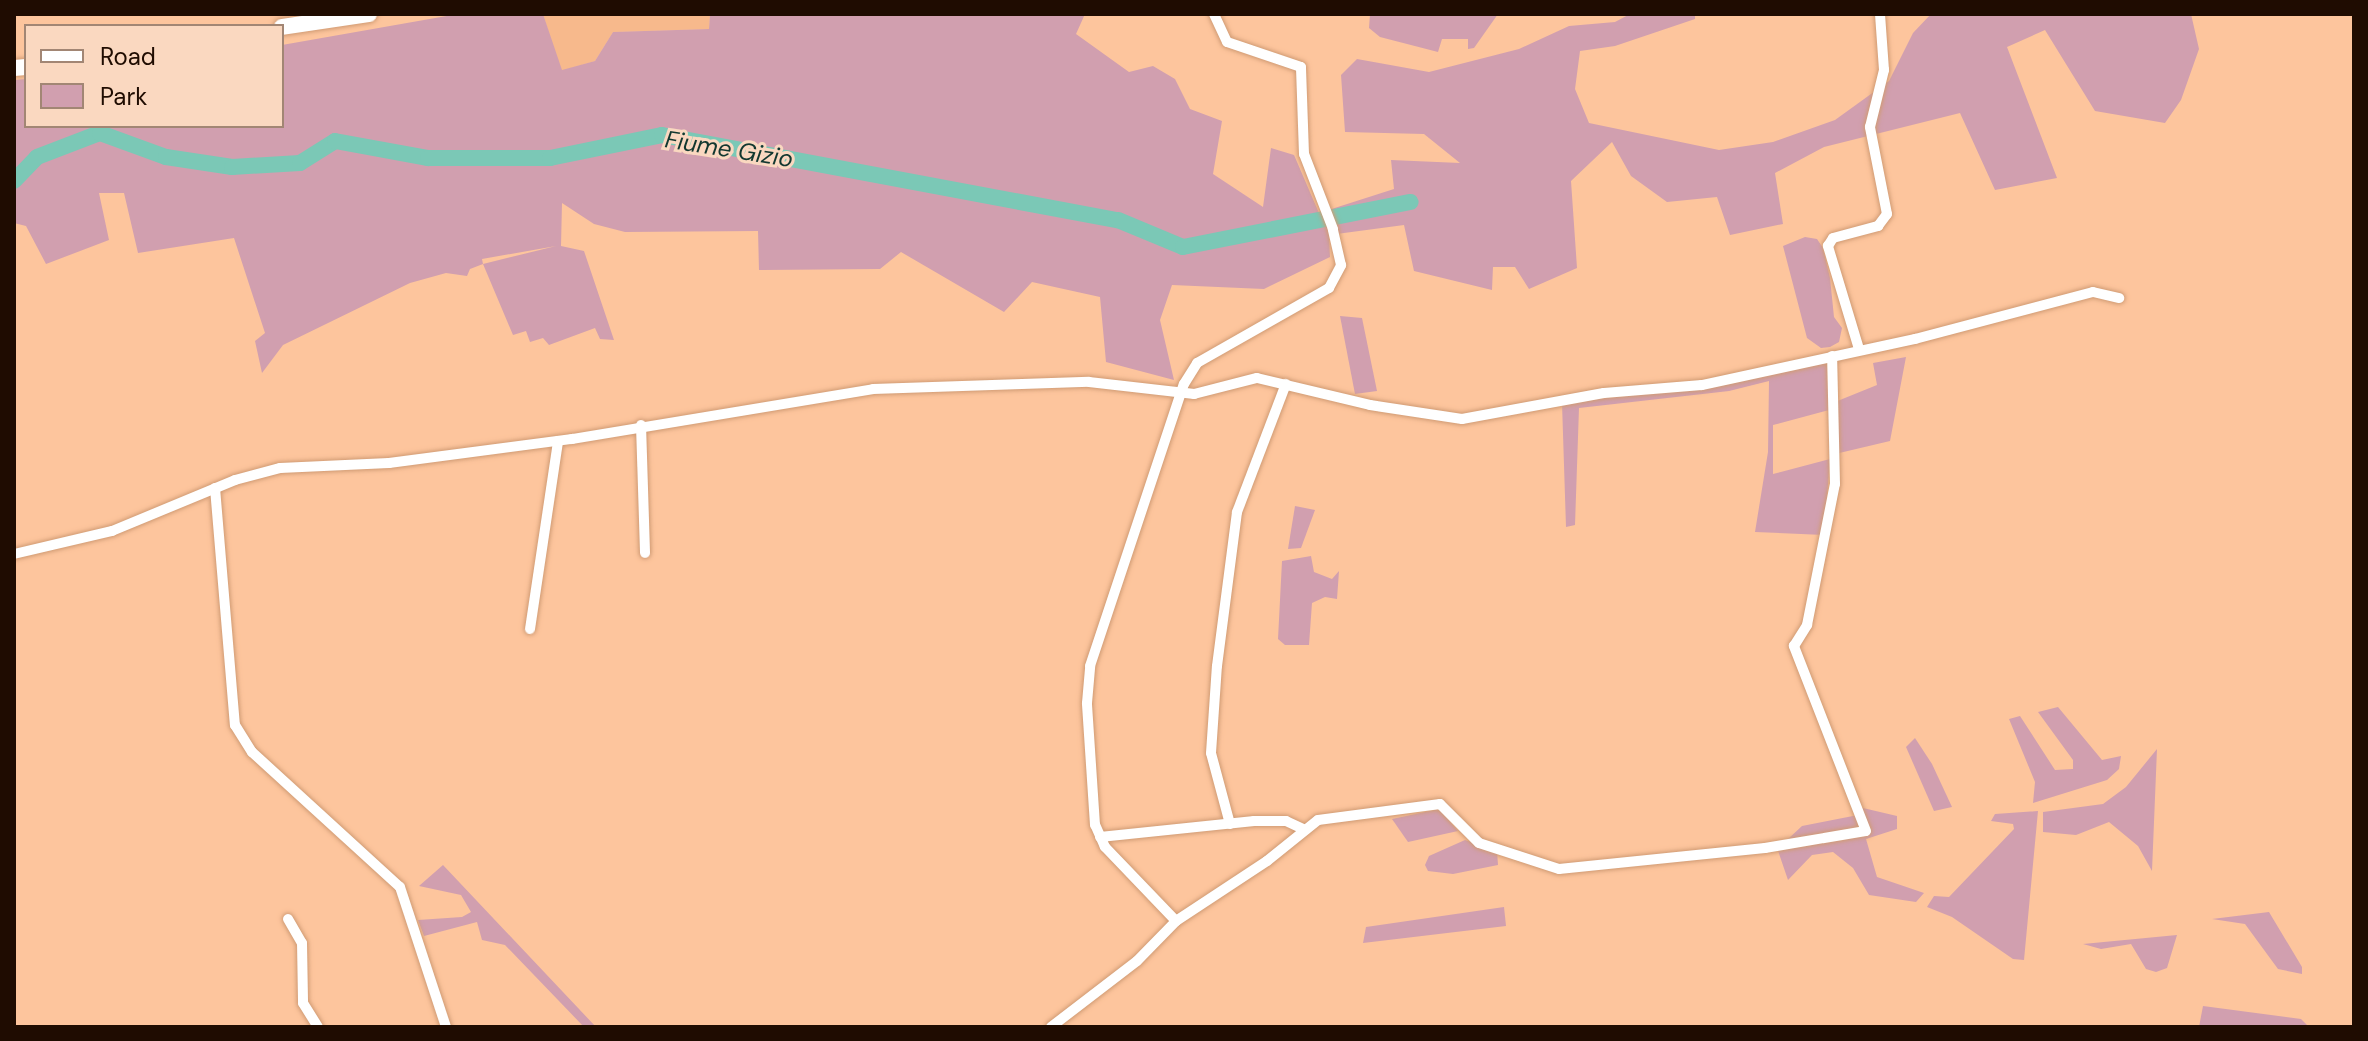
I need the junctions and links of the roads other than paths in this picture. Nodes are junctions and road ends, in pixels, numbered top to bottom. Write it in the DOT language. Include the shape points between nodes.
graph roads {
  1 [pos="369,14"];
  2 [pos="1214,14"];
  3 [pos="1880,14"];
  4 [pos="284,27"];
  5 [pos="2119,298"];
  6 [pos="1859,349"];
  7 [pos="1832,356"];
  8 [pos="1286,384"];
  9 [pos="1181,393"];
  10 [pos="641,425"];
  11 [pos="558,441"];
  12 [pos="215,488"];
  13 [pos="645,553"];
  14 [pos="14,554"];
  15 [pos="530,629"];
  16 [pos="1230,824"];
  17 [pos="1303,829"];
  18 [pos="1100,837"];
  19 [pos="288,919"];
  20 [pos="1176,921"];
  21 [pos="318,1027"];
  22 [pos="446,1027"];
  23 [pos="1051,1027"];
  1 -- 4 [label="main road"];
  2 -- 9 [label="street" via="1227,42 1301,67 1304,154 1341,265 1329,288 1197,363"];
  3 -- 6 [label="street" via="1884,70 1870,127 1887,214 1878,226 1833,238 1828,246"];
  5 -- 6 [label="street" via="2093,292"];
  6 -- 7 [label="street"];
  7 -- 8 [label="street" via="1702,385 1604,393 1462,419 1384,408"];
  7 -- 17 [label="street" via="1835,484 1808,622 1794,646 1866,831 1765,848 1559,869 1479,843 1440,804 1318,820"];
  8 -- 9 [label="street" via="1243,379 1207,392"];
  8 -- 16 [label="street" via="1237,512 1217,666 1211,753"];
  9 -- 10 [label="street" via="1089,382 955,383 873,389"];
  9 -- 18 [label="street" via="1090,666 1091,778"];
  10 -- 11 [label="street"];
  10 -- 13 [label="street"];
  11 -- 12 [label="street" via="389,463 280,468"];
  11 -- 15 [label="street"];
  12 -- 14 [label="street" via="112,531"];
  12 -- 22 [label="street" via="235,725 252,752 400,887"];
  16 -- 17 [label="street" via="1286,821"];
  16 -- 18 [label="street"];
  17 -- 20 [label="street" via="1267,861"];
  18 -- 20 [label="street"];
  19 -- 21 [label="street" via="302,943 303,1003"];
  20 -- 23 [label="street" via="1137,961"];
}
